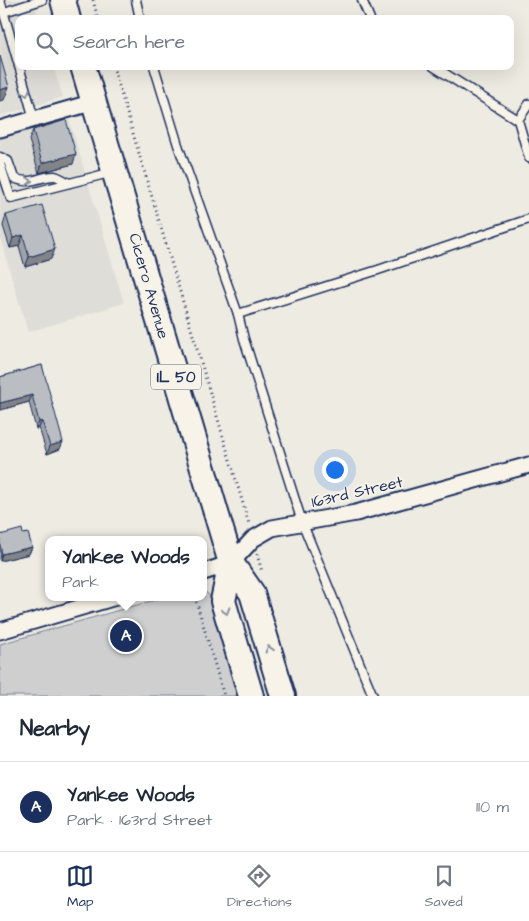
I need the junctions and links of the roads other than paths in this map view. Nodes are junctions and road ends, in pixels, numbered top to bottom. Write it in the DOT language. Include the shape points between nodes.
graph roads {
  1 [pos="0,0"];
  2 [pos="42,0"];
  3 [pos="63,0"];
  4 [pos="136,0"];
  5 [pos="362,0"];
  6 [pos="4,12"];
  7 [pos="67,15"];
  8 [pos="139,15"];
  9 [pos="368,15"];
  10 [pos="15,52"];
  11 [pos="20,70"];
  12 [pos="84,70"];
  13 [pos="155,70"];
  14 [pos="439,70"];
  15 [pos="94,102"];
  16 [pos="529,104"];
  17 [pos="34,119"];
  18 [pos="518,120"];
  19 [pos="0,129"];
  20 [pos="0,157"];
  21 [pos="529,158"];
  22 [pos="0,164"];
  23 [pos="115,171"];
  24 [pos="69,183"];
  25 [pos="529,219"];
  26 [pos="238,314"];
  27 [pos="529,465"];
  28 [pos="302,522"];
  29 [pos="231,563"];
  30 [pos="207,571"];
  31 [pos="102,601"];
  32 [pos="0,631"];
  33 [pos="251,696"];
  34 [pos="283,696"];
  35 [pos="373,696"];
  1 -- 6 [label="lane"];
  2 -- 6 [label="lane"];
  3 -- 7 [label="main road"];
  4 -- 8 [label="lane"];
  5 -- 9 [label="lane"];
  6 -- 10 [label="lane"];
  11 -- 17 [label="lane, one-way"];
  12 -- 15 [label="main road, Cicero Avenue / IL 50"];
  13 -- 26 [label="lane"];
  14 -- 18 [label="lane"];
  15 -- 17 [label="street"];
  15 -- 23 [label="main road, Cicero Avenue / IL 50"];
  16 -- 18 [label="lane"];
  17 -- 19 [label="street"];
  18 -- 21 [label="lane"];
  20 -- 24 [label="lane, one-way" via="8,161 14,178 21,181 32,182 55,176"];
  22 -- 24 [label="lane" via="11,198"];
  23 -- 24 [label="lane"];
  23 -- 29 [label="main road, Cicero Avenue / IL 50"];
  25 -- 26 [label="lane"];
  26 -- 28 [label="lane"];
  27 -- 28 [label="street, 163rd Street" via="356,513"];
  28 -- 29 [label="street, 163rd Street" via="272,528 253,539"];
  28 -- 35 [label="lane"];
  29 -- 30 [label="street, 163rd Street"];
  29 -- 33 [label="main road, Cicero Avenue / IL 50, one-way" via="223,601"];
  34 -- 29 [label="main road, Cicero Avenue / IL 50, one-way" via="252,593"];
  31 -- 32 [label="street"];
}
